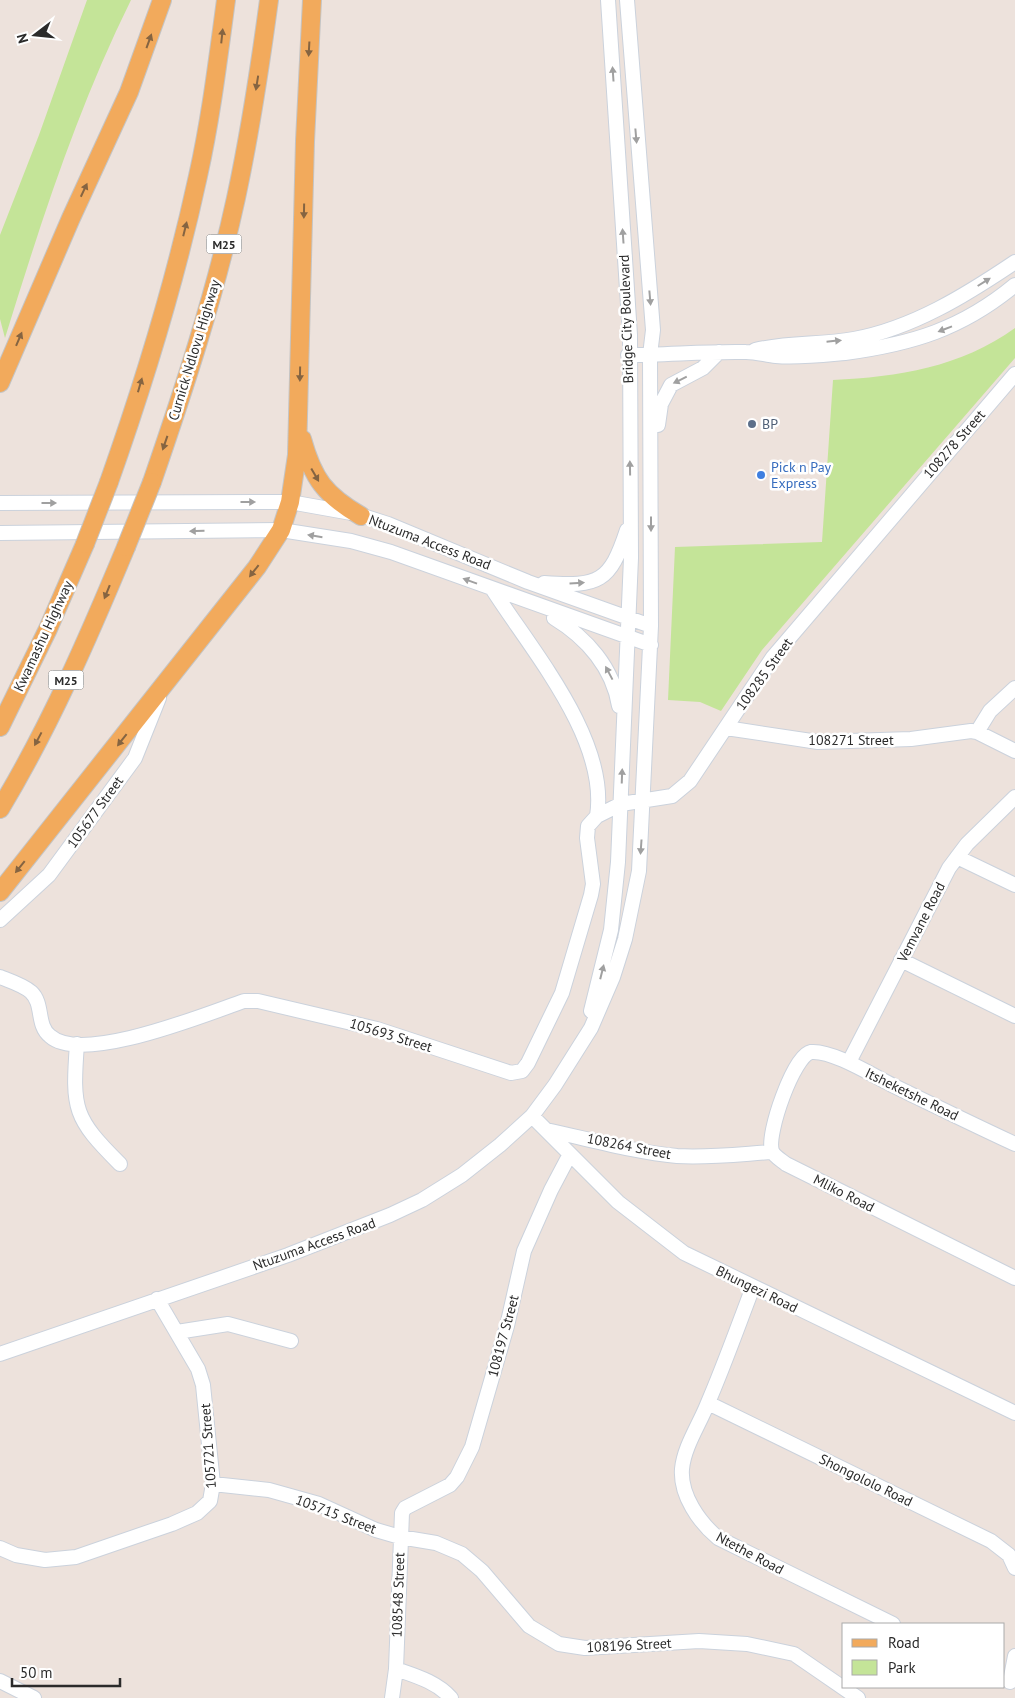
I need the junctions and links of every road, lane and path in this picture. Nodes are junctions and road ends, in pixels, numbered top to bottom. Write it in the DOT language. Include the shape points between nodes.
graph roads {
  1 [pos="162,0"];
  2 [pos="226,0"];
  3 [pos="269,0"];
  4 [pos="312,0"];
  5 [pos="608,0"];
  6 [pos="627,0"];
  7 [pos="1015,262"];
  8 [pos="1015,285"];
  9 [pos="719,352"];
  10 [pos="750,352"];
  11 [pos="628,355"];
  12 [pos="650,355"];
  13 [pos="1015,374"];
  14 [pos="0,383"];
  15 [pos="299,429"];
  16 [pos="652,476"];
  17 [pos="290,502"];
  18 [pos="0,503"];
  19 [pos="894,515"];
  20 [pos="361,516"];
  21 [pos="631,517"];
  22 [pos="281,530"];
  23 [pos="0,533"];
  24 [pos="528,582"];
  25 [pos="493,590"];
  26 [pos="533,604"];
  27 [pos="628,617"];
  28 [pos="652,626"];
  29 [pos="627,638"];
  30 [pos="651,645"];
  31 [pos="163,686"];
  32 [pos="1015,688"];
  33 [pos="0,727"];
  34 [pos="726,728"];
  35 [pos="977,732"];
  36 [pos="624,737"];
  37 [pos="1015,751"];
  38 [pos="1015,797"];
  39 [pos="644,798"];
  40 [pos="621,804"];
  41 [pos="0,809"];
  42 [pos="597,816"];
  43 [pos="957,857"];
  44 [pos="1015,885"];
  45 [pos="0,892"];
  46 [pos="0,920"];
  47 [pos="901,960"];
  48 [pos="0,977"];
  49 [pos="1015,1016"];
  50 [pos="77,1044"];
  51 [pos="576,1051"];
  52 [pos="850,1062"];
  53 [pos="532,1116"];
  54 [pos="546,1130"];
  55 [pos="1015,1144"];
  56 [pos="772,1152"];
  57 [pos="570,1154"];
  58 [pos="120,1164"];
  59 [pos="1015,1278"];
  60 [pos="753,1287"];
  61 [pos="157,1299"];
  62 [pos="177,1332"];
  63 [pos="291,1341"];
  64 [pos="0,1354"];
  65 [pos="708,1403"];
  66 [pos="1015,1413"];
  67 [pos="213,1484"];
  68 [pos="418,1501"];
  69 [pos="400,1537"];
  70 [pos="0,1548"];
  71 [pos="1015,1568"];
  72 [pos="891,1623"];
  73 [pos="1015,1656"];
  74 [pos="396,1669"];
  75 [pos="0,1681"];
  76 [pos="1010,1682"];
  77 [pos="842,1687"];
  78 [pos="843,1688"];
  79 [pos="34,1698"];
  80 [pos="392,1698"];
  81 [pos="451,1698"];
  82 [pos="858,1698"];
  14 -- 1 [label="main road, one-way" via="70,218 129,92"];
  33 -- 2 [label="main road, Kwamashu Highway / M25, one-way, bridge" via="85,544 128,426 174,271 198,176 212,110"];
  3 -- 41 [label="main road, Curnick Ndlovu Highway / M25, one-way, bridge" via="252,115 231,218 198,342 152,482 103,602"];
  4 -- 15 [label="main road, one-way" via="305,141"];
  11 -- 5 [label="street, Bridge City Boulevard, one-way" via="630,335"];
  6 -- 12 [label="street, Bridge City Boulevard, one-way" via="653,330"];
  10 -- 7 [label="street, one-way" via="786,343 854,339 892,328 950,303"];
  8 -- 10 [label="street, one-way" via="990,306 960,324 906,343 831,354 777,356"];
  9 -- 10 [label="street"];
  9 -- 12 [label="street"];
  9 -- 16 [label="street, one-way" via="703,368 678,380 665,393"];
  11 -- 12 [label="street"];
  21 -- 11 [label="street, Bridge City Boulevard, one-way"];
  12 -- 16 [label="street, Bridge City Boulevard"];
  13 -- 19 [label="street, 108278 Street"];
  15 -- 17 [label="main road"];
  15 -- 20 [label="main road, one-way" via="309,465 323,488"];
  16 -- 28 [label="street, Bridge City Boulevard, one-way"];
  18 -- 17 [label="street, Ntuzuma Access Road, one-way"];
  17 -- 20 [label="street, Ntuzuma Access Road"];
  17 -- 22 [label="main road"];
  19 -- 34 [label="street, 108285 Street" via="773,657"];
  20 -- 24 [label="street, Ntuzuma Access Road"];
  24 -- 21 [label="street, one-way" via="579,584 604,575 618,556"];
  21 -- 27 [label="street, Bridge City Boulevard"];
  22 -- 23 [label="street, Ntuzuma Access Road, one-way"];
  25 -- 22 [label="street, Ntuzuma Access Road, one-way" via="391,552 350,541"];
  22 -- 31 [label="main road, one-way" via="257,568"];
  24 -- 27 [label="street, Ntuzuma Access Road"];
  25 -- 26 [label="street, Ntuzuma Access Road"];
  25 -- 42 [label="street" via="549,673 590,753 600,800"];
  26 -- 29 [label="street, Ntuzuma Access Road"];
  36 -- 26 [label="street, one-way" via="618,698 609,672 575,633"];
  27 -- 28 [label="street, Ntuzuma Access Road"];
  27 -- 29 [label="street, Bridge City Boulevard"];
  28 -- 30 [label="street, Ntuzuma Access Road"];
  29 -- 30 [label="street, Ntuzuma Access Road"];
  29 -- 36 [label="street, Ntuzuma Access Road"];
  30 -- 39 [label="street, Ntuzuma Access Road"];
  31 -- 45 [label="main road, one-way"];
  31 -- 46 [label="street, 105677 Street" via="135,758 49,875"];
  32 -- 35 [label="street" via="990,711"];
  34 -- 35 [label="street, 108271 Street" via="818,742 911,739"];
  34 -- 39 [label="street, 108285 Street" via="684,787 672,796"];
  35 -- 37 [label="street"];
  40 -- 36 [label="street, Ntuzuma Access Road, one-way"];
  38 -- 43 [label="street, Vemvane Road" via="966,844"];
  39 -- 40 [label="street, 108285 Street"];
  39 -- 51 [label="street, Ntuzuma Access Road, one-way" via="639,871 625,939 591,1028"];
  40 -- 42 [label="street"];
  51 -- 40 [label="street, Ntuzuma Access Road, one-way" via="592,1006 611,930"];
  42 -- 50 [label="street, 105693 Street" via="587,832 593,884 588,909 562,994 522,1071 511,1073 376,1030 258,1001 244,1001 137,1037 108,1043"];
  43 -- 44 [label="street"];
  43 -- 47 [label="street, Vemvane Road"];
  47 -- 49 [label="street"];
  47 -- 52 [label="street, Vemvane Road"];
  48 -- 50 [label="street, 105693 Street" via="31,992 39,1002 42,1022 49,1036"];
  50 -- 58 [label="street" via="76,1094 80,1117 89,1132"];
  51 -- 53 [label="street, Ntuzuma Access Road"];
  52 -- 55 [label="street, Itsheketshe Road"];
  52 -- 56 [label="street, Itsheketshe Road" via="818,1053 806,1054 796,1067 777,1114"];
  53 -- 54 [label="street, Bhungezi Road"];
  53 -- 61 [label="street, Ntuzuma Access Road" via="480,1162 422,1200 390,1216 288,1255"];
  54 -- 56 [label="street, 108264 Street" via="676,1156"];
  54 -- 57 [label="street, Bhungezi Road"];
  56 -- 59 [label="street, Mliko Road" via="786,1164"];
  57 -- 60 [label="street, Bhungezi Road" via="618,1202 664,1239"];
  57 -- 68 [label="street, 108197 Street" via="524,1251 507,1326 472,1447 450,1484"];
  60 -- 65 [label="street, Ntethe Road"];
  60 -- 66 [label="street, Bhungezi Road"];
  61 -- 62 [label="street, 105721 Street"];
  61 -- 64 [label="street, Ntuzuma Access Road"];
  62 -- 63 [label="street" via="228,1324"];
  62 -- 67 [label="street, 105721 Street" via="198,1369 203,1385"];
  65 -- 71 [label="street, Shongololo Road" via="991,1541 1009,1555"];
  65 -- 72 [label="street, Ntethe Road" via="682,1468 686,1492 700,1521 718,1538"];
  67 -- 69 [label="street, 105715 Street" via="270,1490 319,1504 376,1530"];
  67 -- 70 [label="street, 105721 Street" via="210,1502 198,1513 76,1557 45,1560 16,1555"];
  68 -- 69 [label="street, 108548 Street" via="405,1508 400,1519"];
  69 -- 74 [label="street, 108548 Street"];
  69 -- 77 [label="street, 108196 Street" via="436,1543 462,1554 482,1571 529,1626 559,1644 585,1648 699,1641 747,1644 794,1654"];
  73 -- 76 [label="street"];
  74 -- 80 [label="street, 108548 Street"];
  74 -- 81 [label="street" via="421,1678"];
  75 -- 79 [label="street"];
  78 -- 82 [label="street, 108196 Street"];
}
